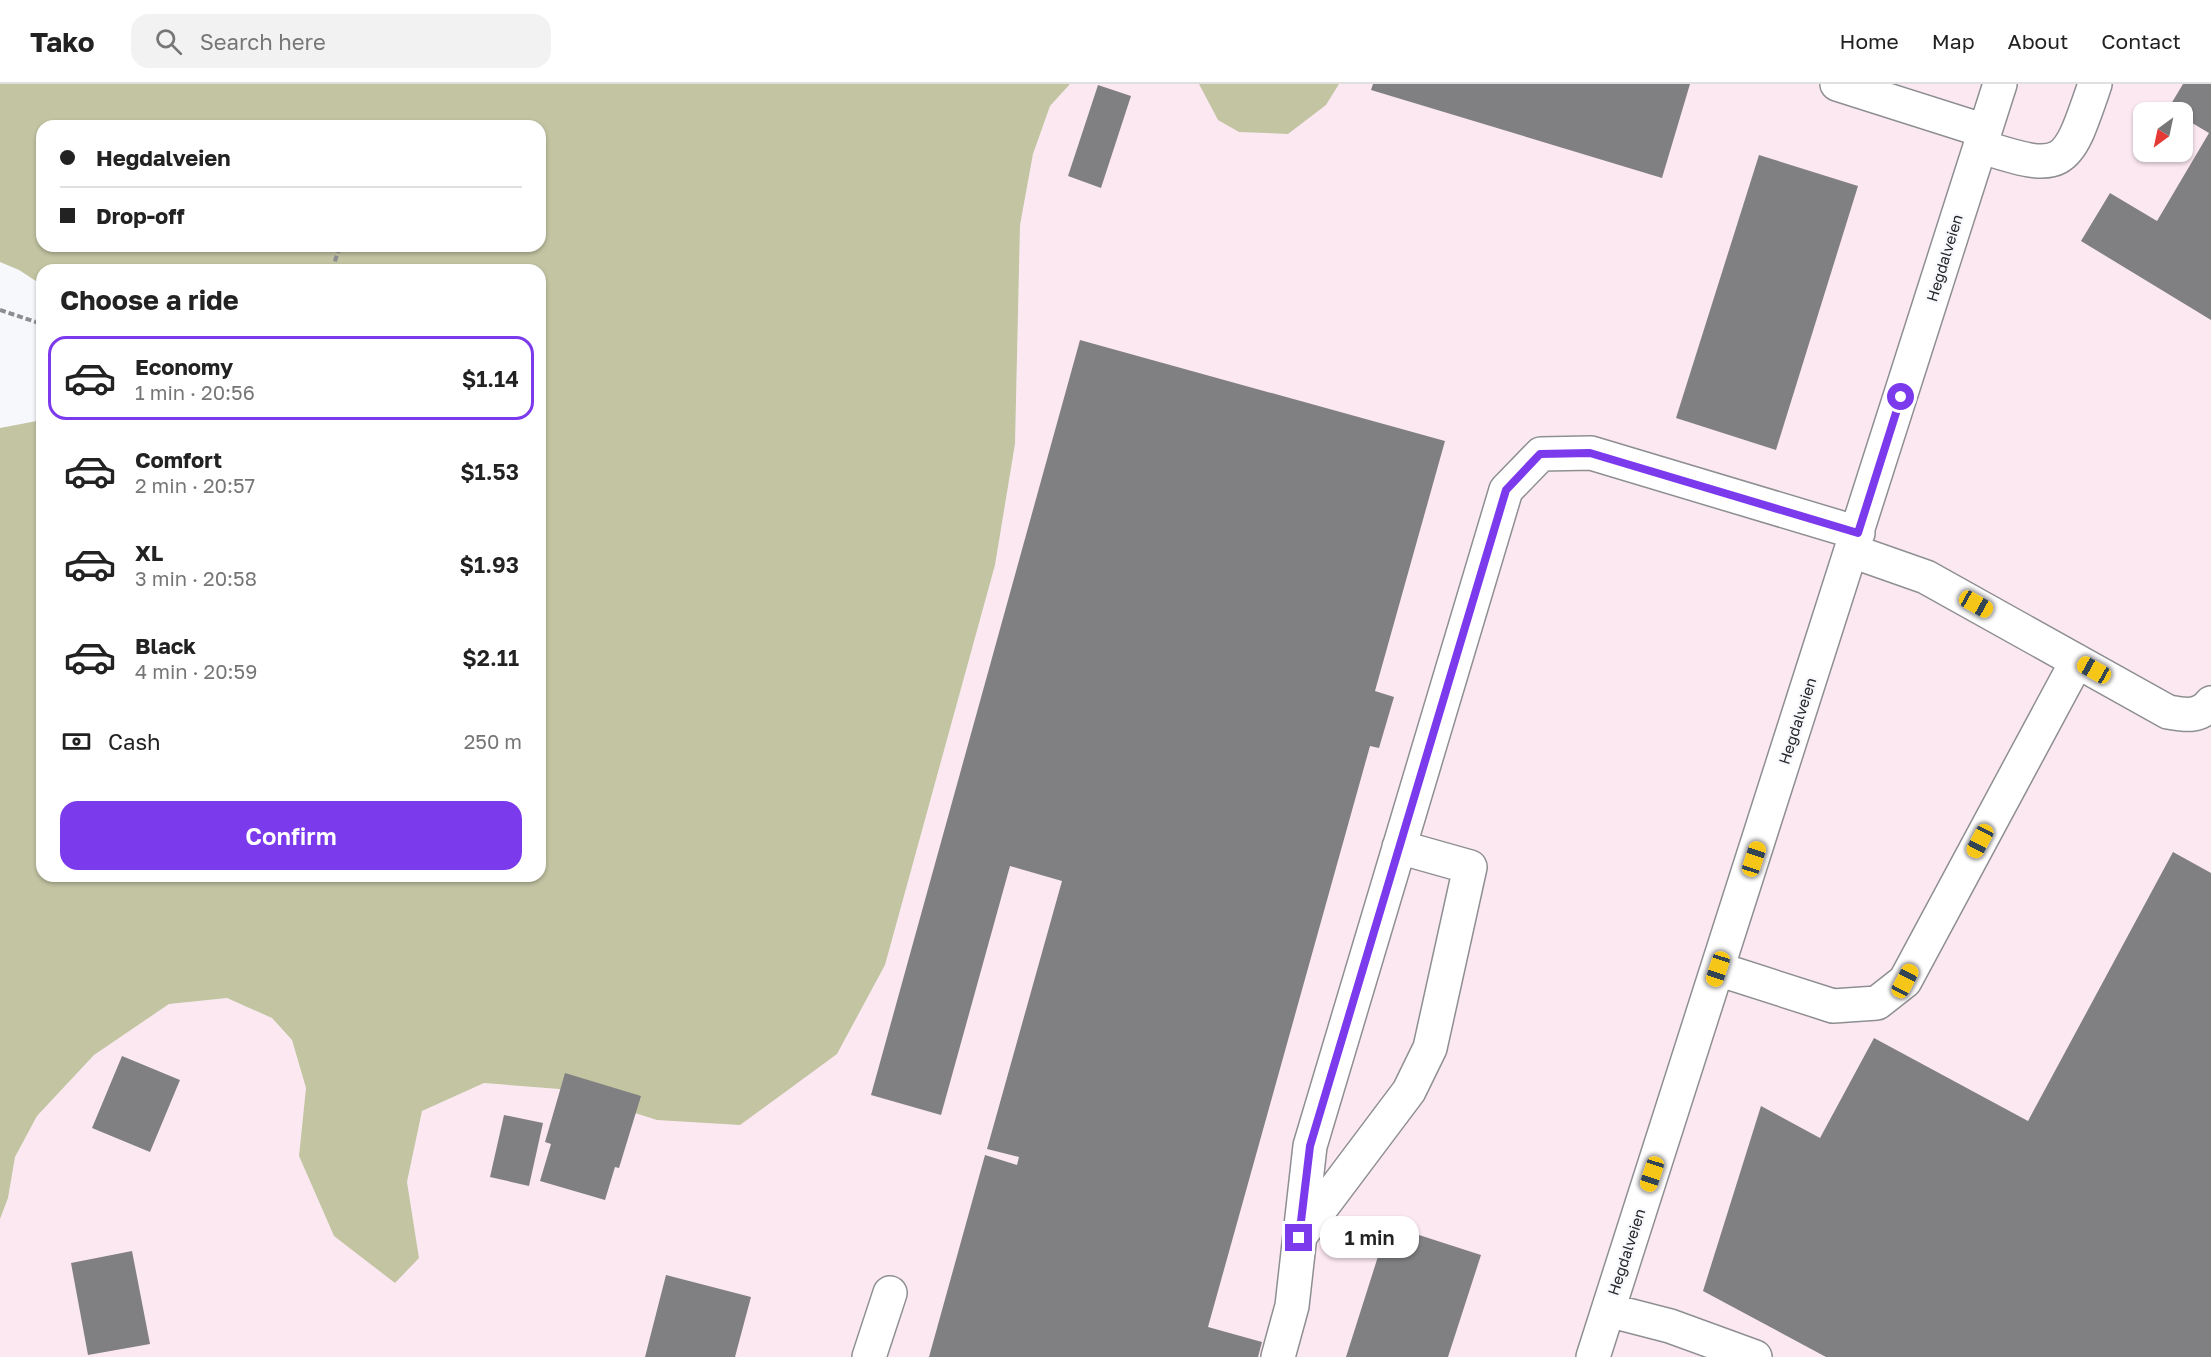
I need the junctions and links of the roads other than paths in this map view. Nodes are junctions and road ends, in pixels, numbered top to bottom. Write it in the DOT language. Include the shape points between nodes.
graph roads {
  1 [pos="1837,84"];
  2 [pos="2000,84"];
  3 [pos="2095,84"];
  4 [pos="1983,138"];
  5 [pos="1855,542"];
  6 [pos="2077,661"];
  7 [pos="2211,703"];
  8 [pos="1399,847"];
  9 [pos="1718,969"];
  10 [pos="1299,1238"];
  11 [pos="890,1293"];
  12 [pos="1608,1310"];
  13 [pos="869,1357"];
  14 [pos="1278,1357"];
  15 [pos="1593,1357"];
  16 [pos="1753,1357"];
  1 -- 4 [label="street"];
  2 -- 4 [label="street, Hegdalveien"];
  3 -- 4 [label="street" via="2068,151 2050,163 2025,161"];
  4 -- 5 [label="street, Hegdalveien"];
  5 -- 6 [label="street"];
  5 -- 8 [label="street" via="1590,453 1540,454 1506,490"];
  5 -- 9 [label="street, Hegdalveien"];
  6 -- 7 [label="street" via="2168,712 2187,716 2204,713"];
  6 -- 9 [label="street" via="1905,981 1877,1003 1833,1006"];
  8 -- 10 [label="street" via="1310,1146"];
  8 -- 10 [label="street" via="1470,867 1430,1048 1409,1091"];
  9 -- 12 [label="street, Hegdalveien"];
  10 -- 14 [label="street" via="1292,1306"];
  11 -- 13 [label="street"];
  12 -- 15 [label="street, Hegdalveien"];
  12 -- 16 [label="street" via="1670,1326"];
}
